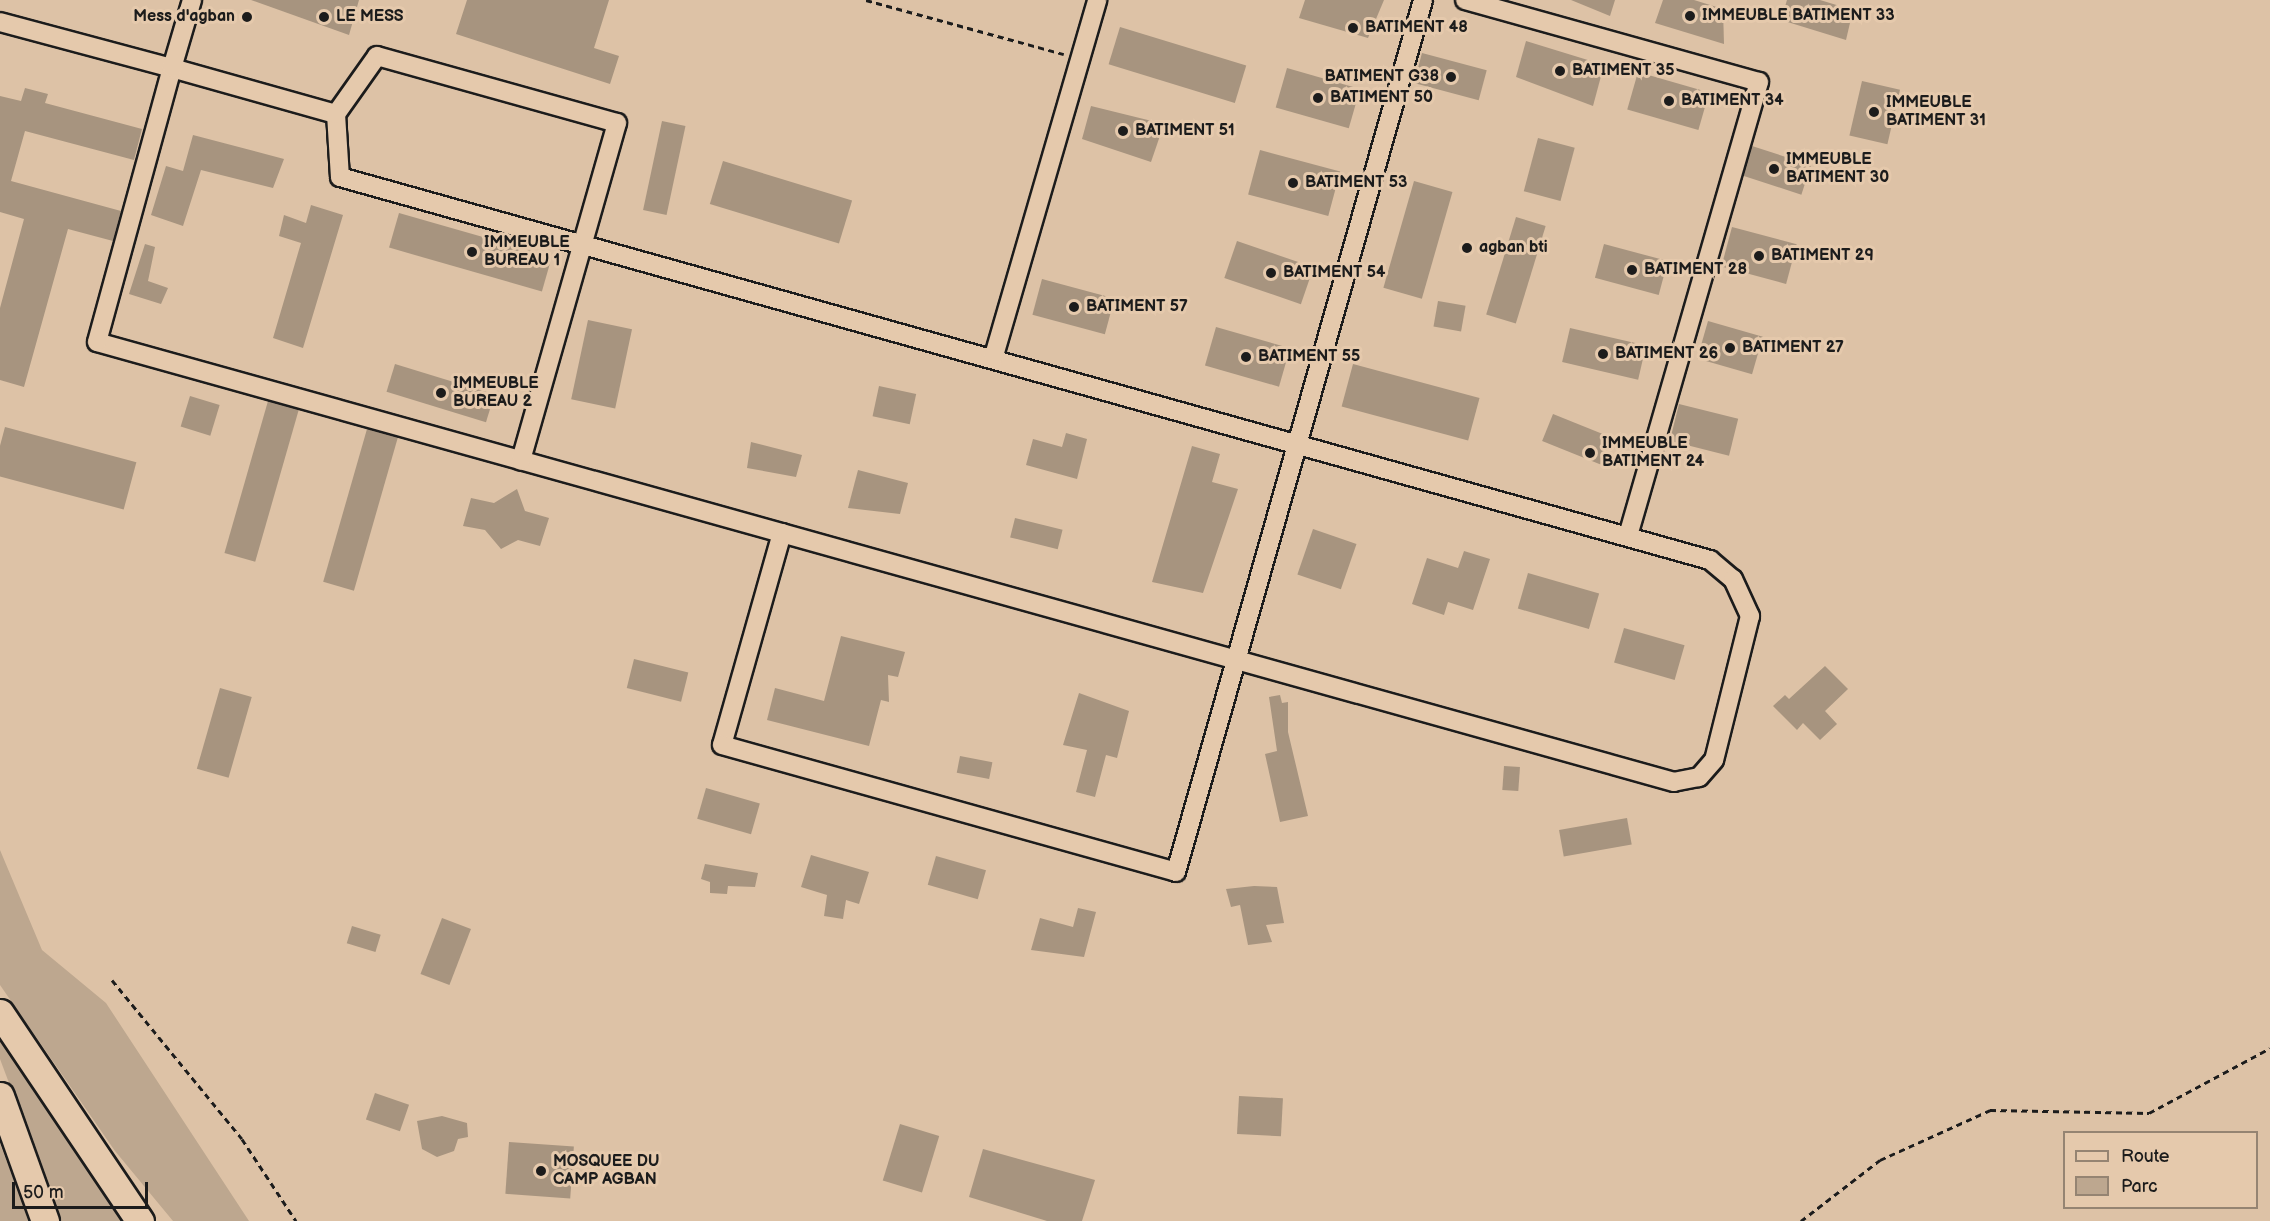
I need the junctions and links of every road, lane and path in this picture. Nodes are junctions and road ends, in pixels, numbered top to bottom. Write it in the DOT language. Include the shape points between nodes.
graph roads {
  1 [pos="192,0"];
  2 [pos="866,0"];
  3 [pos="1097,0"];
  4 [pos="1423,0"];
  5 [pos="1465,0"];
  6 [pos="0,22"];
  7 [pos="1080,58"];
  8 [pos="172,68"];
  9 [pos="336,114"];
  10 [pos="580,244"];
  11 [pos="993,359"];
  12 [pos="1295,444"];
  13 [pos="522,461"];
  14 [pos="782,533"];
  15 [pos="1628,537"];
  16 [pos="1236,661"];
  17 [pos="112,980"];
  18 [pos="0,1013"];
  19 [pos="2270,1048"];
  20 [pos="0,1096"];
  21 [pos="45,1221"];
  22 [pos="140,1221"];
  23 [pos="296,1221"];
  24 [pos="1801,1221"];
  1 -- 8 [label="lane"];
  2 -- 7 [label="path"];
  3 -- 7 [label="lane"];
  4 -- 12 [label="lane"];
  5 -- 15 [label="lane" via="1759,82"];
  6 -- 8 [label="lane"];
  7 -- 11 [label="lane"];
  8 -- 9 [label="lane"];
  8 -- 13 [label="lane" via="97,342"];
  9 -- 10 [label="lane" via="340,177"];
  9 -- 10 [label="lane" via="376,56 617,123"];
  10 -- 11 [label="lane"];
  10 -- 13 [label="lane"];
  11 -- 12 [label="lane"];
  12 -- 15 [label="lane"];
  12 -- 16 [label="lane"];
  13 -- 14 [label="lane"];
  14 -- 16 [label="lane"];
  14 -- 16 [label="lane" via="722,745 1176,872"];
  15 -- 16 [label="lane" via="1710,560 1733,579 1746,598 1750,616 1714,760 1699,777 1674,782"];
  17 -- 23 [label="path" via="242,1140"];
  18 -- 22 [label="highway"];
  19 -- 24 [label="path" via="2149,1113 1990,1110 1880,1160"];
  20 -- 21 [label="highway"];
}
